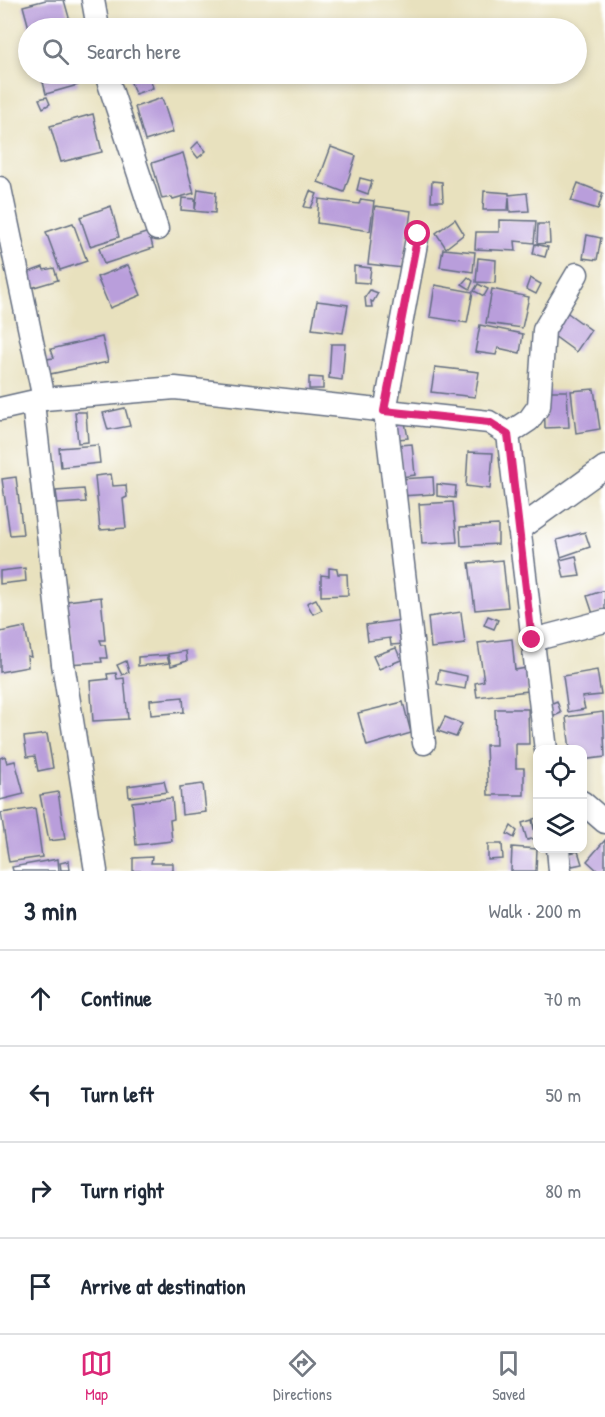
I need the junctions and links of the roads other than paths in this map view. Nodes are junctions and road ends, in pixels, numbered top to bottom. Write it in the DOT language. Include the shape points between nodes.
graph roads {
  1 [pos="93,0"];
  2 [pos="96,18"];
  3 [pos="109,84"];
  4 [pos="0,188"];
  5 [pos="157,229"];
  6 [pos="418,234"];
  7 [pos="577,274"];
  8 [pos="38,401"];
  9 [pos="0,409"];
  10 [pos="384,411"];
  11 [pos="508,434"];
  12 [pos="605,467"];
  13 [pos="519,529"];
  14 [pos="605,621"];
  15 [pos="532,640"];
  16 [pos="424,744"];
  17 [pos="545,745"];
  18 [pos="587,806"];
  19 [pos="605,822"];
  20 [pos="558,853"];
  21 [pos="96,871"];
  22 [pos="560,871"];
  1 -- 2 [label="street"];
  3 -- 5 [label="street"];
  4 -- 8 [label="street"];
  6 -- 10 [label="street"];
  7 -- 11 [label="street" via="544,330 539,406 529,420"];
  8 -- 9 [label="street"];
  8 -- 10 [label="street" via="175,388"];
  8 -- 21 [label="street" via="63,664"];
  10 -- 11 [label="street" via="489,422"];
  10 -- 16 [label="street"];
  11 -- 13 [label="street"];
  12 -- 13 [label="street"];
  13 -- 15 [label="street"];
  14 -- 15 [label="street"];
  15 -- 17 [label="street"];
  18 -- 19 [label="street"];
  20 -- 22 [label="street"];
}
